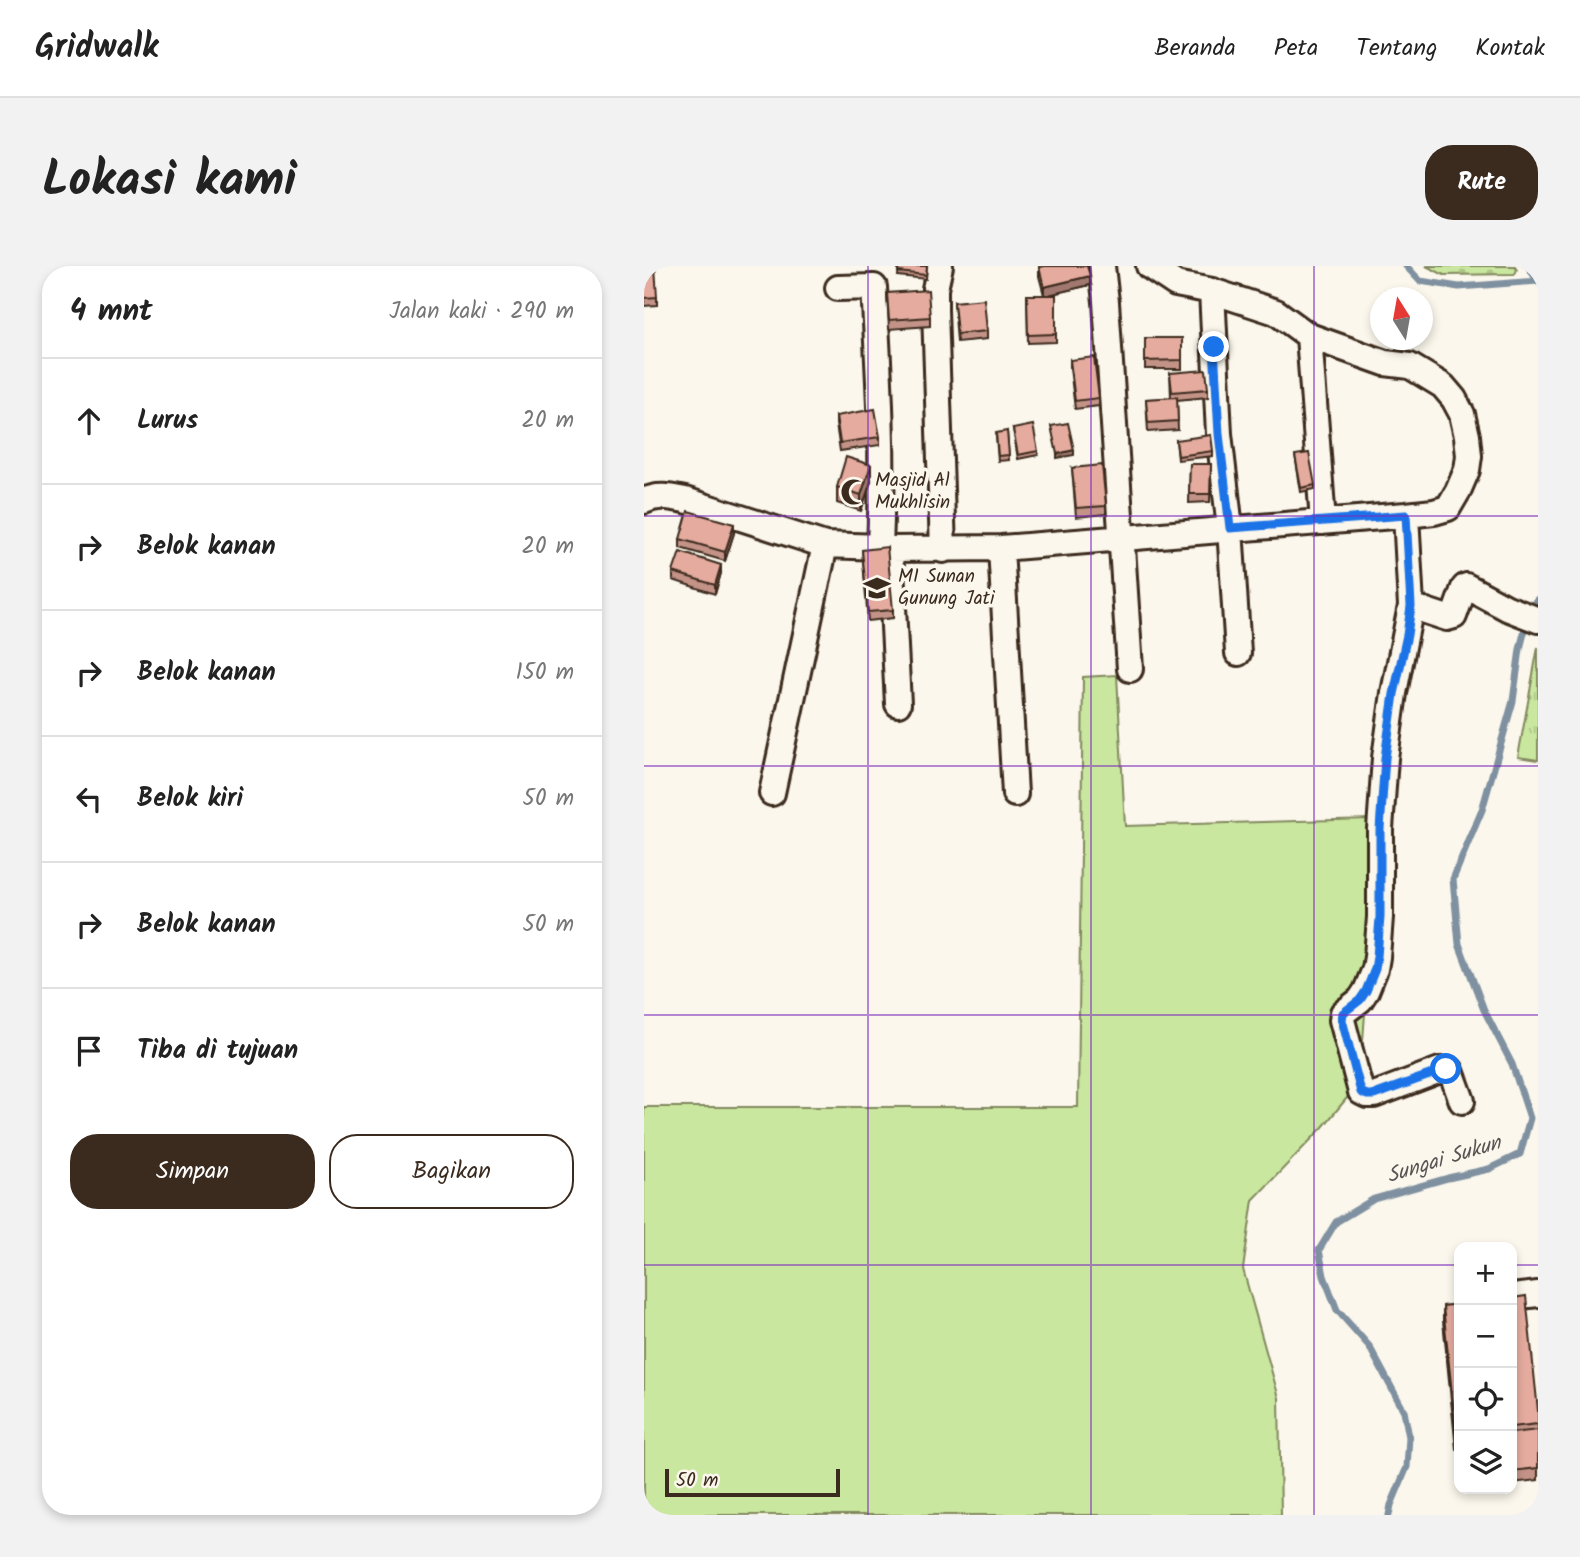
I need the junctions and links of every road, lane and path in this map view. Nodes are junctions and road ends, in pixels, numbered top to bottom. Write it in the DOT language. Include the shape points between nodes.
graph roads {
  1 [pos="940,266"];
  2 [pos="1102,266"];
  3 [pos="1149,266"];
  4 [pos="838,288"];
  5 [pos="1212,291"];
  6 [pos="1309,336"];
  7 [pos="647,497"];
  8 [pos="1406,515"];
  9 [pos="1323,522"];
  10 [pos="1230,528"];
  11 [pos="1121,537"];
  12 [pos="825,545"];
  13 [pos="885,548"];
  14 [pos="1001,548"];
  15 [pos="943,550"];
  16 [pos="1411,606"];
  17 [pos="1538,620"];
  18 [pos="1238,653"];
  19 [pos="1130,669"];
  20 [pos="898,704"];
  21 [pos="772,793"];
  22 [pos="1015,794"];
  23 [pos="1462,1101"];
  24 [pos="1538,1294"];
  25 [pos="1517,1296"];
  1 -- 15 [label="street" via="935,310"];
  2 -- 11 [label="street"];
  3 -- 5 [label="street" via="1176,284"];
  4 -- 13 [label="street" via="874,287"];
  5 -- 6 [label="street" via="1276,312"];
  5 -- 10 [label="street" via="1219,434"];
  6 -- 8 [label="street" via="1385,363 1410,366 1454,399 1467,436 1467,470 1448,508"];
  6 -- 9 [label="street"];
  7 -- 12 [label="street" via="685,500"];
  8 -- 9 [label="street"];
  8 -- 16 [label="street"];
  9 -- 10 [label="street"];
  10 -- 11 [label="street"];
  10 -- 18 [label="street"];
  11 -- 14 [label="street"];
  11 -- 19 [label="street"];
  12 -- 13 [label="street"];
  12 -- 21 [label="street"];
  13 -- 15 [label="street"];
  13 -- 20 [label="street"];
  14 -- 15 [label="street"];
  14 -- 22 [label="street"];
  16 -- 17 [label="street" via="1451,618 1466,586"];
  16 -- 23 [label="street" via="1385,758 1377,957 1366,991 1343,1013 1342,1020 1361,1092 1374,1095 1446,1069 1451,1071"];
  24 -- 25 [label="street"];
}
